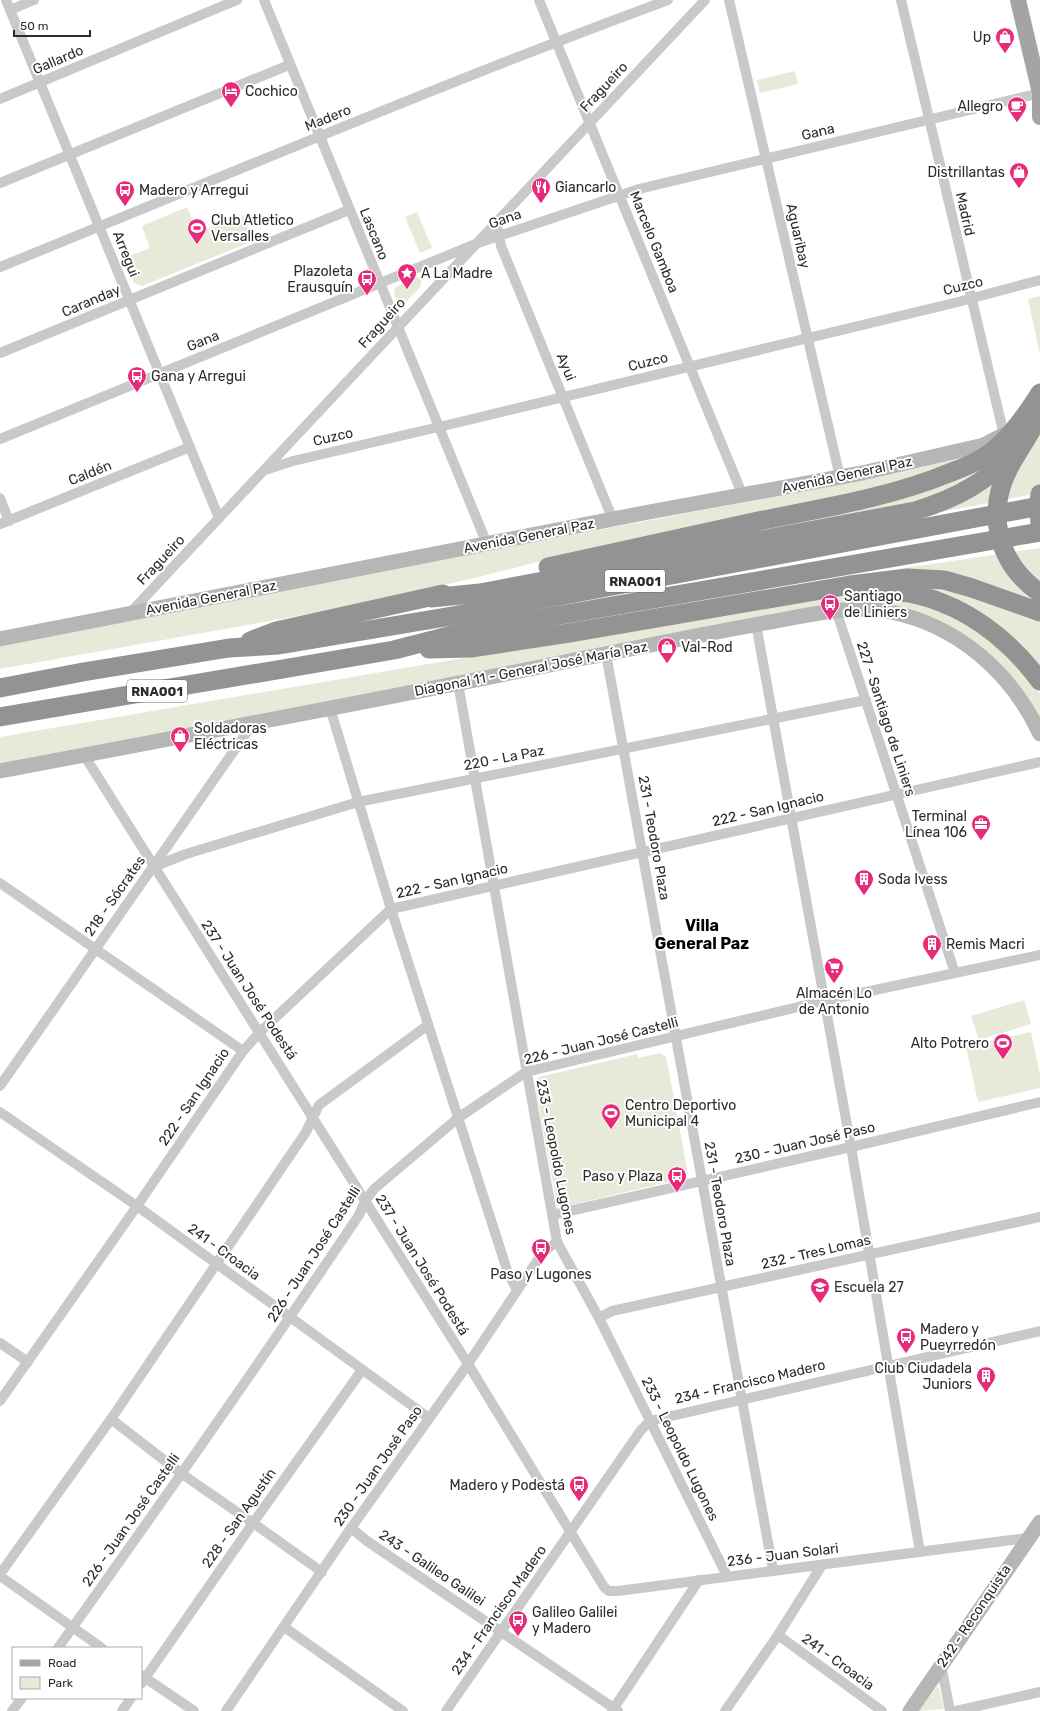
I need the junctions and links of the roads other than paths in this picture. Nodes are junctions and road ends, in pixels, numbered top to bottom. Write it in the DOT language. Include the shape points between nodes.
graph roads {
  1 [pos="34,0"];
  2 [pos="237,0"];
  3 [pos="264,0"];
  4 [pos="539,0"];
  5 [pos="668,0"];
  6 [pos="705,0"];
  7 [pos="729,0"];
  8 [pos="901,0"];
  9 [pos="1018,0"];
  10 [pos="8,5"];
  11 [pos="557,42"];
  12 [pos="289,65"];
  13 [pos="40,82"];
  14 [pos="1040,94"];
  15 [pos="0,99"];
  16 [pos="1040,117"];
  17 [pos="929,120"];
  18 [pos="590,123"];
  19 [pos="319,137"];
  20 [pos="70,154"];
  21 [pos="766,158"];
  22 [pos="0,183"];
  23 [pos="620,195"];
  24 [pos="349,210"];
  25 [pos="496,223"];
  26 [pos="99,227"];
  27 [pos="499,236"];
  28 [pos="478,243"];
  29 [pos="0,267"];
  30 [pos="1040,280"];
  31 [pos="380,284"];
  32 [pos="971,299"];
  33 [pos="129,300"];
  34 [pos="398,327"];
  35 [pos="807,338"];
  36 [pos="0,353"];
  37 [pos="690,366"];
  38 [pos="160,374"];
  39 [pos="1040,393"];
  40 [pos="563,397"];
  41 [pos="1040,398"];
  42 [pos="1040,413"];
  43 [pos="439,427"];
  44 [pos="1040,427"];
  45 [pos="1004,435"];
  46 [pos="0,439"];
  47 [pos="190,447"];
  48 [pos="263,471"];
  49 [pos="840,477"];
  50 [pos="1040,494"];
  51 [pos="743,496"];
  52 [pos="0,498"];
  53 [pos="1040,506"];
  54 [pos="219,518"];
  55 [pos="613,520"];
  56 [pos="5,522"];
  57 [pos="1040,525"];
  58 [pos="1040,532"];
  59 [pos="487,544"];
  60 [pos="850,585"];
  61 [pos="1040,593"];
  62 [pos="431,598"];
  63 [pos="836,610"];
  64 [pos="1040,612"];
  65 [pos="129,614"];
  66 [pos="756,624"];
  67 [pos="1,636"];
  68 [pos="230,648"];
  69 [pos="394,650"];
  70 [pos="606,654"];
  71 [pos="1040,681"];
  72 [pos="458,683"];
  73 [pos="5,686"];
  74 [pos="866,700"];
  75 [pos="330,708"];
  76 [pos="4,717"];
  77 [pos="773,719"];
  78 [pos="254,722"];
  79 [pos="1040,734"];
  80 [pos="623,749"];
  81 [pos="84,755"];
  82 [pos="1040,762"];
  83 [pos="0,771"];
  84 [pos="474,778"];
  85 [pos="896,794"];
  86 [pos="358,802"];
  87 [pos="791,818"];
  88 [pos="642,852"];
  89 [pos="153,866"];
  90 [pos="0,883"];
  91 [pos="494,886"];
  92 [pos="391,910"];
  93 [pos="96,949"];
  94 [pos="1040,955"];
  95 [pos="955,973"];
  96 [pos="823,1001"];
  97 [pos="428,1025"];
  98 [pos="260,1032"];
  99 [pos="675,1036"];
  100 [pos="243,1051"];
  101 [pos="526,1072"];
  102 [pos="0,1086"];
  103 [pos="1040,1102"];
  104 [pos="0,1112"];
  105 [pos="313,1117"];
  106 [pos="458,1118"];
  107 [pos="851,1147"];
  108 [pos="702,1181"];
  109 [pos="365,1201"];
  110 [pos="137,1206"];
  111 [pos="552,1215"];
  112 [pos="1040,1217"];
  113 [pos="557,1242"];
  114 [pos="869,1255"];
  115 [pos="216,1262"];
  116 [pos="721,1288"];
  117 [pos="517,1290"];
  118 [pos="290,1318"];
  119 [pos="599,1318"];
  120 [pos="1040,1332"];
  121 [pos="0,1343"];
  122 [pos="28,1362"];
  123 [pos="468,1364"];
  124 [pos="889,1365"];
  125 [pos="362,1370"];
  126 [pos="741,1399"];
  127 [pos="0,1401"];
  128 [pos="429,1418"];
  129 [pos="111,1419"];
  130 [pos="650,1421"];
  131 [pos="182,1474"];
  132 [pos="1040,1522"];
  133 [pos="253,1523"];
  134 [pos="351,1528"];
  135 [pos="570,1531"];
  136 [pos="1027,1538"];
  137 [pos="920,1552"];
  138 [pos="822,1565"];
  139 [pos="772,1570"];
  140 [pos="322,1572"];
  141 [pos="0,1575"];
  142 [pos="727,1576"];
  143 [pos="699,1580"];
  144 [pos="73,1627"];
  145 [pos="284,1627"];
  146 [pos="501,1632"];
  147 [pos="778,1635"];
  148 [pos="59,1647"];
  149 [pos="101,1647"];
  150 [pos="941,1665"];
  151 [pos="142,1679"];
  152 [pos="1040,1692"];
  153 [pos="21,1699"];
  154 [pos="130,1699"];
  155 [pos="614,1710"];
  156 [pos="12,1711"];
  157 [pos="122,1711"];
  158 [pos="194,1711"];
  159 [pos="226,1711"];
  160 [pos="403,1711"];
  161 [pos="446,1711"];
  162 [pos="724,1711"];
  163 [pos="882,1711"];
  164 [pos="910,1711"];
  165 [pos="950,1711"];
  166 [pos="956,1711"];
  1 -- 10 [label="street"];
  2 -- 13 [label="street, Gallardo"];
  3 -- 12 [label="street, Lascano"];
  4 -- 11 [label="street, Marcelo Gamboa"];
  5 -- 11 [label="street, Madero"];
  6 -- 18 [label="street, Fragueiro"];
  7 -- 21 [label="street, Aguaribay"];
  8 -- 17 [label="street, Madrid"];
  9 -- 14 [label="main road"];
  10 -- 13 [label="street, Arregui"];
  11 -- 18 [label="street, Marcelo Gamboa"];
  11 -- 19 [label="street, Madero"];
  12 -- 19 [label="street, Lascano"];
  12 -- 20 [label="street"];
  13 -- 15 [label="street, Gallardo"];
  13 -- 20 [label="street, Arregui"];
  14 -- 16 [label="main road"];
  14 -- 17 [label="street, Gana"];
  17 -- 21 [label="street, Gana"];
  17 -- 32 [label="street, Madrid"];
  18 -- 23 [label="street, Marcelo Gamboa"];
  18 -- 25 [label="street, Fragueiro"];
  19 -- 24 [label="street, Lascano"];
  19 -- 26 [label="street, Madero"];
  20 -- 22 [label="street"];
  20 -- 26 [label="street, Arregui"];
  21 -- 23 [label="street, Gana"];
  21 -- 35 [label="street, Aguaribay"];
  23 -- 27 [label="street, Gana"];
  23 -- 37 [label="street, Marcelo Gamboa"];
  24 -- 31 [label="street, Lascano"];
  24 -- 33 [label="street, Caranday"];
  25 -- 27 [label="street, Ayui"];
  25 -- 28 [label="street, Fragueiro"];
  26 -- 29 [label="street, Madero"];
  26 -- 33 [label="street, Arregui"];
  27 -- 28 [label="street, Gana"];
  27 -- 40 [label="street, Ayui"];
  28 -- 31 [label="street, Gana"];
  28 -- 34 [label="street, Fragueiro"];
  30 -- 32 [label="street, Cuzco"];
  31 -- 34 [label="street, Lascano"];
  31 -- 38 [label="street, Gana"];
  32 -- 35 [label="street, Cuzco"];
  32 -- 45 [label="street, Madrid"];
  33 -- 36 [label="street, Caranday"];
  33 -- 38 [label="street, Arregui"];
  34 -- 43 [label="street, Lascano"];
  34 -- 48 [label="street, Fragueiro"];
  35 -- 37 [label="street, Cuzco"];
  35 -- 49 [label="street, Aguaribay"];
  37 -- 40 [label="street, Cuzco"];
  37 -- 51 [label="street, Marcelo Gamboa"];
  38 -- 46 [label="street, Gana"];
  38 -- 47 [label="street, Arregui"];
  39 -- 62 [label="highway, bridge" via="1005,441 989,454 928,482 898,491 518,574"];
  40 -- 43 [label="street, Cuzco"];
  40 -- 55 [label="street, Ayui"];
  41 -- 45 [label="street, Avenida General Paz"];
  42 -- 61 [label="highway, bridge" via="1008,471 997,510 997,523 1005,552 1026,583"];
  43 -- 48 [label="street, Cuzco" via="293,461"];
  43 -- 59 [label="street, Lascano"];
  44 -- 62 [label="highway" via="988,477 960,495 915,511 480,593"];
  45 -- 49 [label="street, Avenida General Paz" via="984,445"];
  47 -- 54 [label="street, Arregui"];
  47 -- 56 [label="street, Caldén"];
  48 -- 54 [label="street, Fragueiro"];
  49 -- 51 [label="street, Avenida General Paz"];
  50 -- 57 [label="highway, bridge"];
  51 -- 55 [label="street, Avenida General Paz"];
  52 -- 56 [label="street"];
  53 -- 68 [label="highway, RNA001" via="452,616 279,645"];
  54 -- 65 [label="street, Fragueiro"];
  55 -- 59 [label="street, Avenida General Paz"];
  58 -- 69 [label="highway, RNA001" via="475,630"];
  59 -- 65 [label="street, Avenida General Paz"];
  60 -- 64 [label="highway" via="908,578 944,580"];
  60 -- 69 [label="highway" via="471,648"];
  60 -- 71 [label="highway" via="897,591 940,602 967,615 1005,642 1028,664"];
  62 -- 68 [label="highway" via="276,631"];
  63 -- 66 [label="street, Diagonal 11 - General José María Paz"];
  63 -- 74 [label="street, 227 - Santiago de Liniers"];
  63 -- 79 [label="street, Diagonal 11 - General José María Paz" via="867,609 890,612 912,618 954,636 979,654 1006,680 1020,698"];
  65 -- 67 [label="street, Avenida General Paz"];
  66 -- 70 [label="street, Diagonal 11 - General José María Paz"];
  66 -- 77 [label="street"];
  68 -- 73 [label="highway, RNA001"];
  69 -- 76 [label="highway, RNA001"];
  70 -- 72 [label="street, Diagonal 11 - General José María Paz"];
  70 -- 80 [label="street, 231 - Teodoro Plaza"];
  72 -- 75 [label="street, Diagonal 11 - General José María Paz"];
  72 -- 84 [label="street, 233 - Leopoldo Lugones"];
  74 -- 77 [label="street, 220 - La Paz"];
  74 -- 85 [label="street, 227 - Santiago de Liniers"];
  75 -- 78 [label="street, Diagonal 11 - General José María Paz"];
  75 -- 86 [label="street"];
  77 -- 80 [label="street, 220 - La Paz"];
  77 -- 87 [label="street"];
  78 -- 81 [label="street, Diagonal 11 - General José María Paz"];
  78 -- 89 [label="street, 218 - Sócrates"];
  80 -- 84 [label="street, 220 - La Paz"];
  80 -- 88 [label="street, 231 - Teodoro Plaza"];
  81 -- 83 [label="street, Diagonal 11 - General José María Paz"];
  81 -- 89 [label="street, 237 - Juan José Podestá"];
  82 -- 85 [label="street, 222 - San Ignacio"];
  84 -- 86 [label="street, 220 - La Paz"];
  84 -- 91 [label="street, 233 - Leopoldo Lugones"];
  85 -- 87 [label="street, 222 - San Ignacio"];
  85 -- 95 [label="street, 227 - Santiago de Liniers"];
  86 -- 89 [label="street, 220 - La Paz"];
  86 -- 92 [label="street"];
  87 -- 88 [label="street, 222 - San Ignacio"];
  87 -- 96 [label="street"];
  88 -- 91 [label="street, 222 - San Ignacio"];
  88 -- 99 [label="street, 231 - Teodoro Plaza"];
  89 -- 93 [label="street, 218 - Sócrates"];
  89 -- 98 [label="street, 237 - Juan José Podestá"];
  90 -- 93 [label="street"];
  91 -- 92 [label="street, 222 - San Ignacio"];
  91 -- 101 [label="street, 233 - Leopoldo Lugones"];
  92 -- 97 [label="street"];
  92 -- 98 [label="street, 222 - San Ignacio"];
  93 -- 100 [label="street"];
  93 -- 102 [label="street, 218 - Sócrates"];
  94 -- 95 [label="street, 226 - Juan José Castelli"];
  95 -- 96 [label="street, 226 - Juan José Castelli"];
  96 -- 99 [label="street, 226 - Juan José Castelli"];
  96 -- 107 [label="street"];
  97 -- 105 [label="street" via="319,1104"];
  97 -- 106 [label="street"];
  98 -- 100 [label="street, 222 - San Ignacio"];
  98 -- 105 [label="street, 237 - Juan José Podestá"];
  99 -- 101 [label="street, 226 - Juan José Castelli"];
  99 -- 108 [label="street, 231 - Teodoro Plaza"];
  100 -- 110 [label="street, 222 - San Ignacio"];
  101 -- 106 [label="street, 226 - Juan José Castelli"];
  101 -- 111 [label="street, 233 - Leopoldo Lugones"];
  103 -- 107 [label="street, 230 - Juan José Paso"];
  104 -- 110 [label="street, 241 - Croacia"];
  105 -- 109 [label="street, 237 - Juan José Podestá"];
  105 -- 115 [label="street" via="306,1132"];
  106 -- 109 [label="street, 226 - Juan José Castelli" via="374,1189"];
  106 -- 117 [label="street" via="508,1272"];
  107 -- 108 [label="street, 230 - Juan José Paso"];
  107 -- 114 [label="street"];
  108 -- 111 [label="street, 230 - Juan José Paso"];
  108 -- 116 [label="street, 231 - Teodoro Plaza"];
  109 -- 118 [label="street, 226 - Juan José Castelli" via="359,1215"];
  109 -- 123 [label="street, 237 - Juan José Podestá"];
  110 -- 115 [label="street, 241 - Croacia"];
  110 -- 122 [label="street, 222 - San Ignacio"];
  111 -- 113 [label="street, 233 - Leopoldo Lugones"];
  112 -- 114 [label="street, 232 - Tres Lomas"];
  113 -- 117 [label="street, 230 - Juan José Paso" via="542,1255"];
  113 -- 119 [label="street, 233 - Leopoldo Lugones"];
  114 -- 116 [label="street, 232 - Tres Lomas"];
  114 -- 124 [label="street"];
  115 -- 118 [label="street, 241 - Croacia"];
  115 -- 129 [label="street"];
  116 -- 119 [label="street, 232 - Tres Lomas" via="612,1311"];
  116 -- 126 [label="street, 231 - Teodoro Plaza"];
  117 -- 123 [label="street, 230 - Juan José Paso"];
  118 -- 125 [label="street, 241 - Croacia"];
  118 -- 131 [label="street, 226 - Juan José Castelli"];
  119 -- 130 [label="street, 233 - Leopoldo Lugones"];
  120 -- 124 [label="street, 234 - Francisco Madero"];
  121 -- 122 [label="street"];
  122 -- 127 [label="street, 222 - San Ignacio"];
  123 -- 128 [label="street, 230 - Juan José Paso"];
  123 -- 135 [label="street, 237 - Juan José Podestá"];
  124 -- 126 [label="street, 234 - Francisco Madero"];
  124 -- 137 [label="street"];
  125 -- 128 [label="street, 241 - Croacia"];
  125 -- 133 [label="street, 228 - San Agustín"];
  126 -- 130 [label="street, 234 - Francisco Madero"];
  126 -- 139 [label="street, 231 - Teodoro Plaza"];
  128 -- 134 [label="street, 230 - Juan José Paso"];
  129 -- 131 [label="street"];
  129 -- 141 [label="street"];
  130 -- 135 [label="street, 234 - Francisco Madero"];
  130 -- 142 [label="street, 233 - Leopoldo Lugones"];
  131 -- 133 [label="street"];
  131 -- 144 [label="street, 226 - Juan José Castelli"];
  132 -- 136 [label="street, 242 - Reconquista"];
  133 -- 140 [label="street"];
  133 -- 151 [label="street, 228 - San Agustín"];
  134 -- 140 [label="street, 230 - Juan José Paso"];
  134 -- 146 [label="street, 243 - Galileo Galilei"];
  135 -- 143 [label="street, 237 - Juan José Podestá" via="604,1587 609,1591"];
  135 -- 146 [label="street, 234 - Francisco Madero"];
  136 -- 137 [label="street, 236 - Juan Solari"];
  136 -- 150 [label="street, 242 - Reconquista"];
  137 -- 138 [label="street, 236 - Juan Solari"];
  138 -- 139 [label="street, 236 - Juan Solari"];
  138 -- 147 [label="street"];
  139 -- 142 [label="street, 236 - Juan Solari"];
  140 -- 145 [label="street, 230 - Juan José Paso"];
  141 -- 144 [label="street"];
  142 -- 143 [label="street, 236 - Juan Solari"];
  143 -- 155 [label="street"];
  144 -- 148 [label="street, 226 - Juan José Castelli"];
  144 -- 149 [label="street"];
  145 -- 159 [label="street, 230 - Juan José Paso"];
  145 -- 160 [label="street"];
  146 -- 155 [label="street, 243 - Galileo Galilei"];
  146 -- 161 [label="street, 234 - Francisco Madero"];
  147 -- 162 [label="street"];
  147 -- 163 [label="street, 241 - Croacia"];
  150 -- 164 [label="street, 242 - Reconquista"];
  150 -- 165 [label="street"];
  151 -- 158 [label="street"];
  152 -- 166 [label="street"];
  153 -- 156 [label="street"];
  154 -- 157 [label="street"];
}
